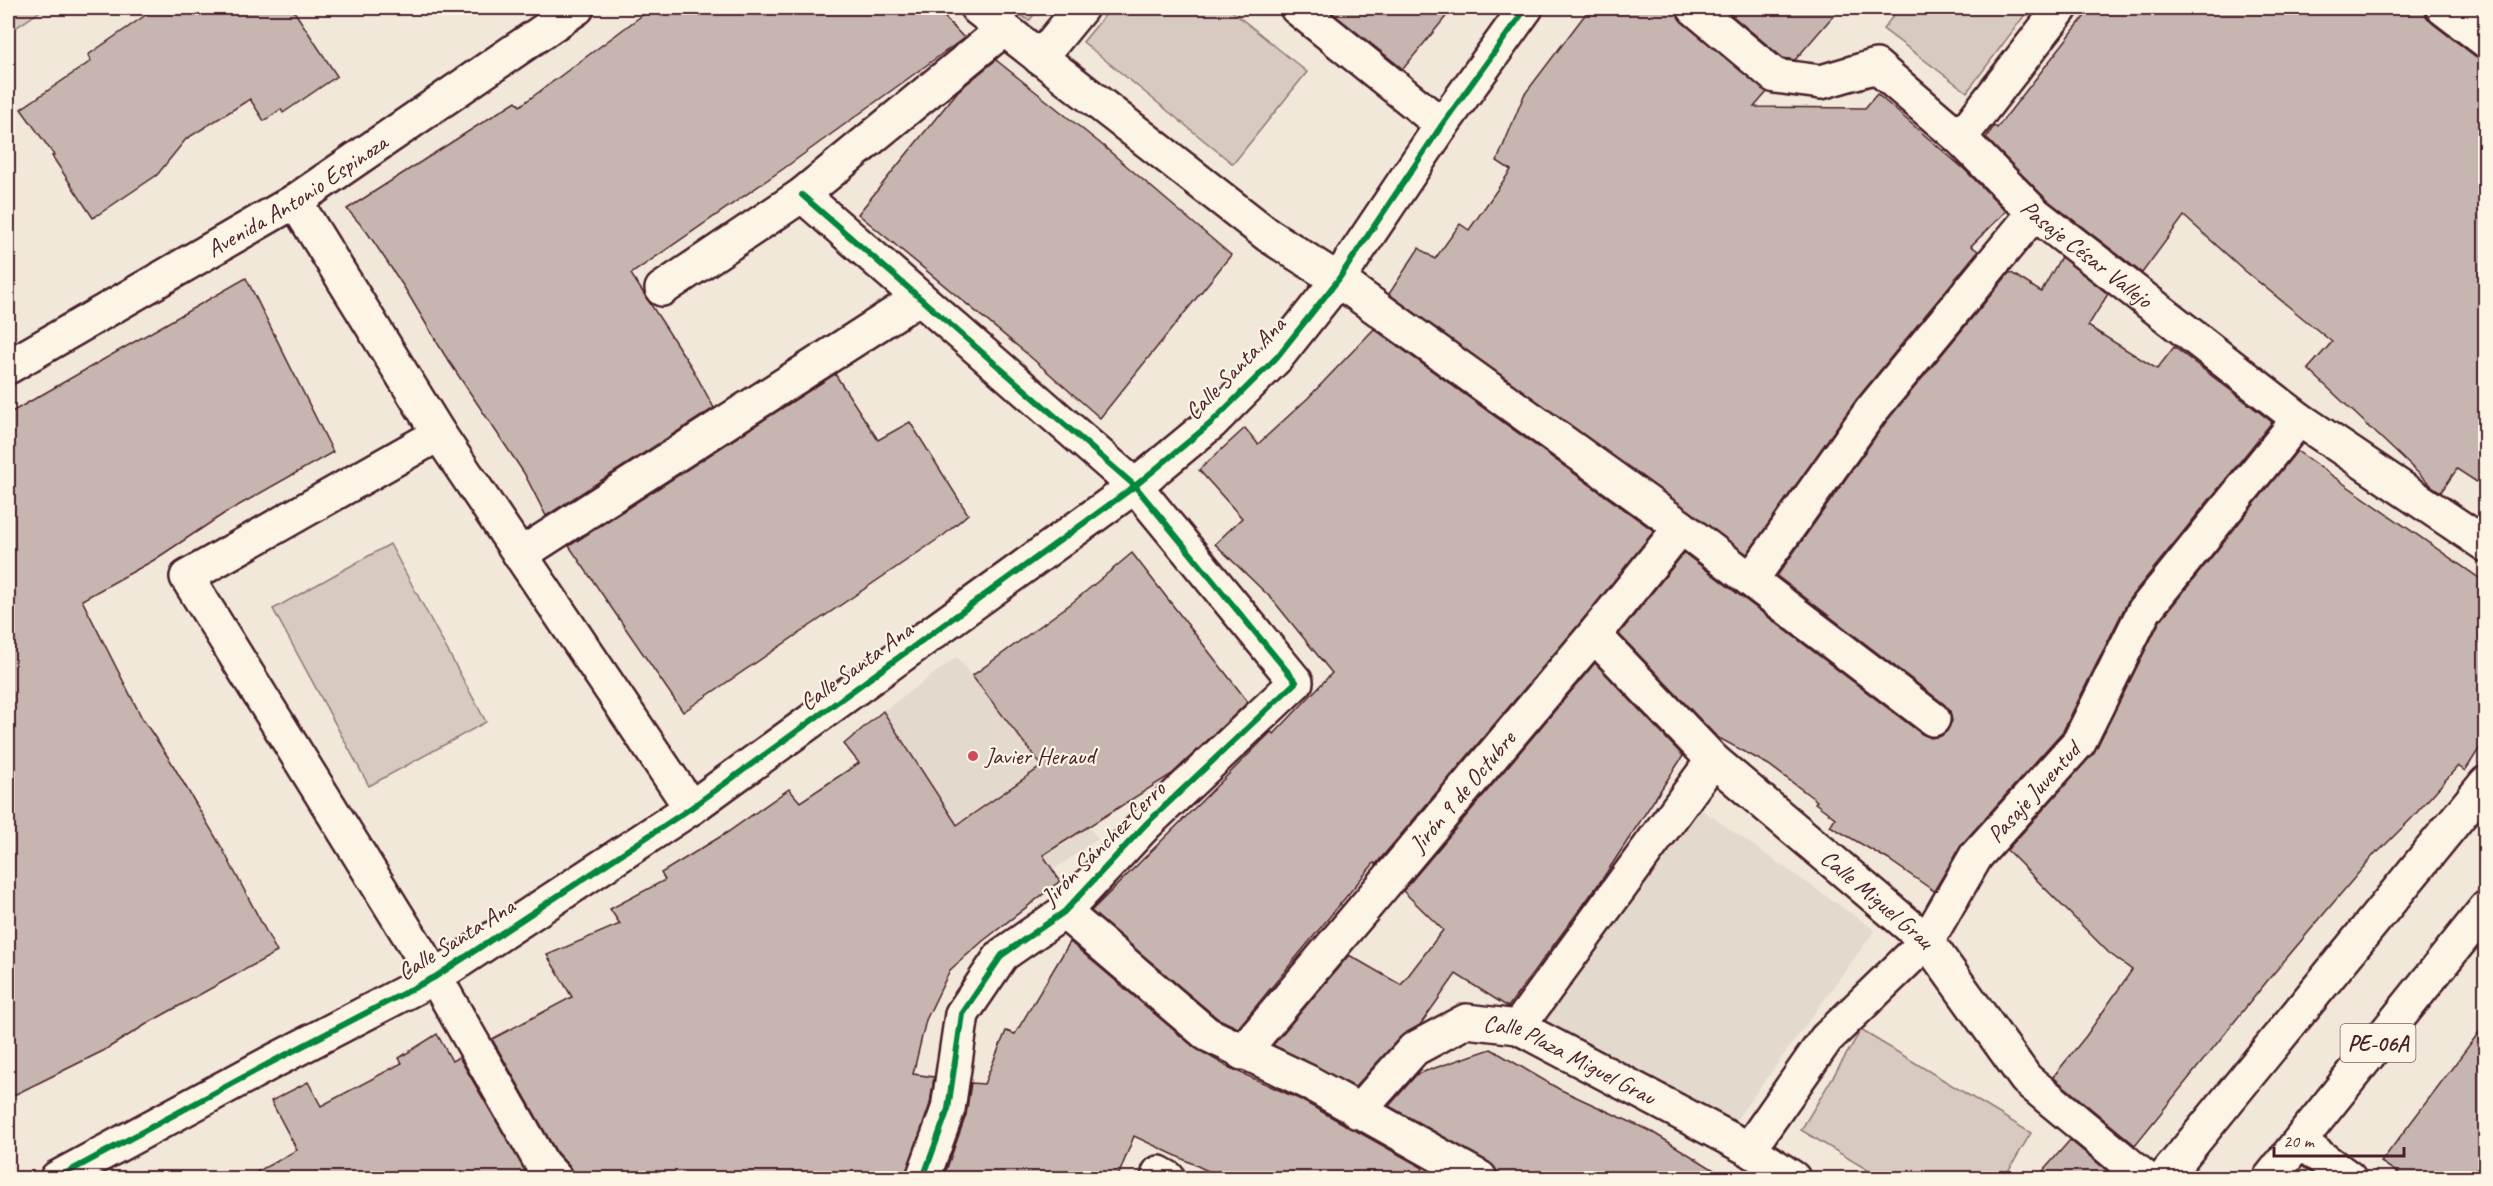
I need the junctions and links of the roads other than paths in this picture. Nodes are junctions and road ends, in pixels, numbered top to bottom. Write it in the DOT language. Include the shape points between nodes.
graph roads {
  1 [pos="577,8"];
  2 [pos="977,8"];
  3 [pos="1081,8"];
  4 [pos="1297,8"];
  5 [pos="1526,8"];
  6 [pos="1694,8"];
  7 [pos="2061,8"];
  8 [pos="2443,8"];
  9 [pos="1004,29"];
  10 [pos="2486,41"];
  11 [pos="1040,58"];
  12 [pos="1442,125"];
  13 [pos="1960,138"];
  14 [pos="802,195"];
  15 [pos="295,201"];
  16 [pos="2034,213"];
  17 [pos="1338,280"];
  18 [pos="662,289"];
  19 [pos="919,298"];
  20 [pos="8,366"];
  21 [pos="2299,419"];
  22 [pos="439,434"];
  23 [pos="1135,486"];
  24 [pos="1681,527"];
  25 [pos="2486,545"];
  26 [pos="520,555"];
  27 [pos="1751,580"];
  28 [pos="1594,635"];
  29 [pos="1933,719"];
  30 [pos="1713,760"];
  31 [pos="2486,783"];
  32 [pos="691,808"];
  33 [pos="2486,908"];
  34 [pos="1064,912"];
  35 [pos="1927,941"];
  36 [pos="435,977"];
  37 [pos="1518,1027"];
  38 [pos="1242,1053"];
  39 [pos="1358,1112"];
  40 [pos="2300,1142"];
  41 [pos="1749,1149"];
  42 [pos="1791,1178"];
  43 [pos="57,1179"];
  44 [pos="555,1179"];
  45 [pos="923,1179"];
  46 [pos="1480,1179"];
  47 [pos="2145,1179"];
  48 [pos="2164,1179"];
  49 [pos="2270,1179"];
  50 [pos="2349,1179"];
  1 -- 15 [label="main road, Avenida Antonio Espinoza"];
  2 -- 9 [label="main road"];
  3 -- 11 [label="main road"];
  4 -- 12 [label="main road"];
  5 -- 12 [label="main road, Calle Santa Ana"];
  6 -- 13 [label="main road, Pasaje César Vallejo" via="1775,76 1821,82 1876,66"];
  7 -- 13 [label="main road"];
  8 -- 10 [label="main road"];
  9 -- 11 [label="main road"];
  9 -- 14 [label="main road"];
  11 -- 17 [label="main road" via="1268,235"];
  12 -- 17 [label="main road, Calle Santa Ana"];
  13 -- 16 [label="main road, Pasaje César Vallejo"];
  14 -- 18 [label="main road"];
  14 -- 19 [label="main road"];
  15 -- 20 [label="main road, Avenida Antonio Espinoza"];
  15 -- 22 [label="main road"];
  16 -- 21 [label="main road, Pasaje César Vallejo"];
  16 -- 27 [label="main road" via="1871,411"];
  17 -- 23 [label="main road, Calle Santa Ana" via="1277,357 1210,423"];
  17 -- 24 [label="main road"];
  19 -- 23 [label="main road"];
  19 -- 26 [label="main road"];
  21 -- 25 [label="main road, Pasaje César Vallejo"];
  21 -- 35 [label="main road, Pasaje Juventud" via="2144,611 2079,742 1976,856"];
  22 -- 26 [label="main road"];
  22 -- 36 [label="main road" via="187,578"];
  23 -- 32 [label="main road, Calle Santa Ana"];
  23 -- 34 [label="main road, Jirón Sánchez Cerro" via="1296,682 1146,824"];
  24 -- 27 [label="main road"];
  24 -- 28 [label="main road, Jirón 9 de Octubre"];
  26 -- 32 [label="main road"];
  27 -- 29 [label="main road"];
  28 -- 30 [label="main road, Calle Miguel Grau"];
  28 -- 38 [label="main road, Jirón 9 de Octubre"];
  30 -- 35 [label="main road, Calle Miguel Grau"];
  30 -- 37 [label="main road"];
  31 -- 48 [label="main road"];
  32 -- 36 [label="main road, Calle Santa Ana"];
  33 -- 40 [label="main road, PE-06A"];
  34 -- 38 [label="main road" via="1207,1035"];
  34 -- 45 [label="main road, Jirón Sánchez Cerro" via="1002,955 962,1014 948,1109"];
  35 -- 41 [label="main road, Pasaje Juventud" via="1826,1039"];
  35 -- 47 [label="main road, Calle Miguel Grau" via="2026,1079"];
  36 -- 43 [label="main road, Calle Santa Ana"];
  36 -- 44 [label="main road" via="542,1164"];
  37 -- 39 [label="main road, Calle Plaza Miguel Grau" via="1466,1021 1414,1049"];
  37 -- 41 [label="main road, Calle Plaza Miguel Grau"];
  38 -- 39 [label="main road" via="1308,1083"];
  39 -- 46 [label="main road"];
  40 -- 49 [label="main road, PE-06A"];
  40 -- 50 [label="main road"];
  41 -- 42 [label="main road, Calle Plaza Miguel Grau"];
}
